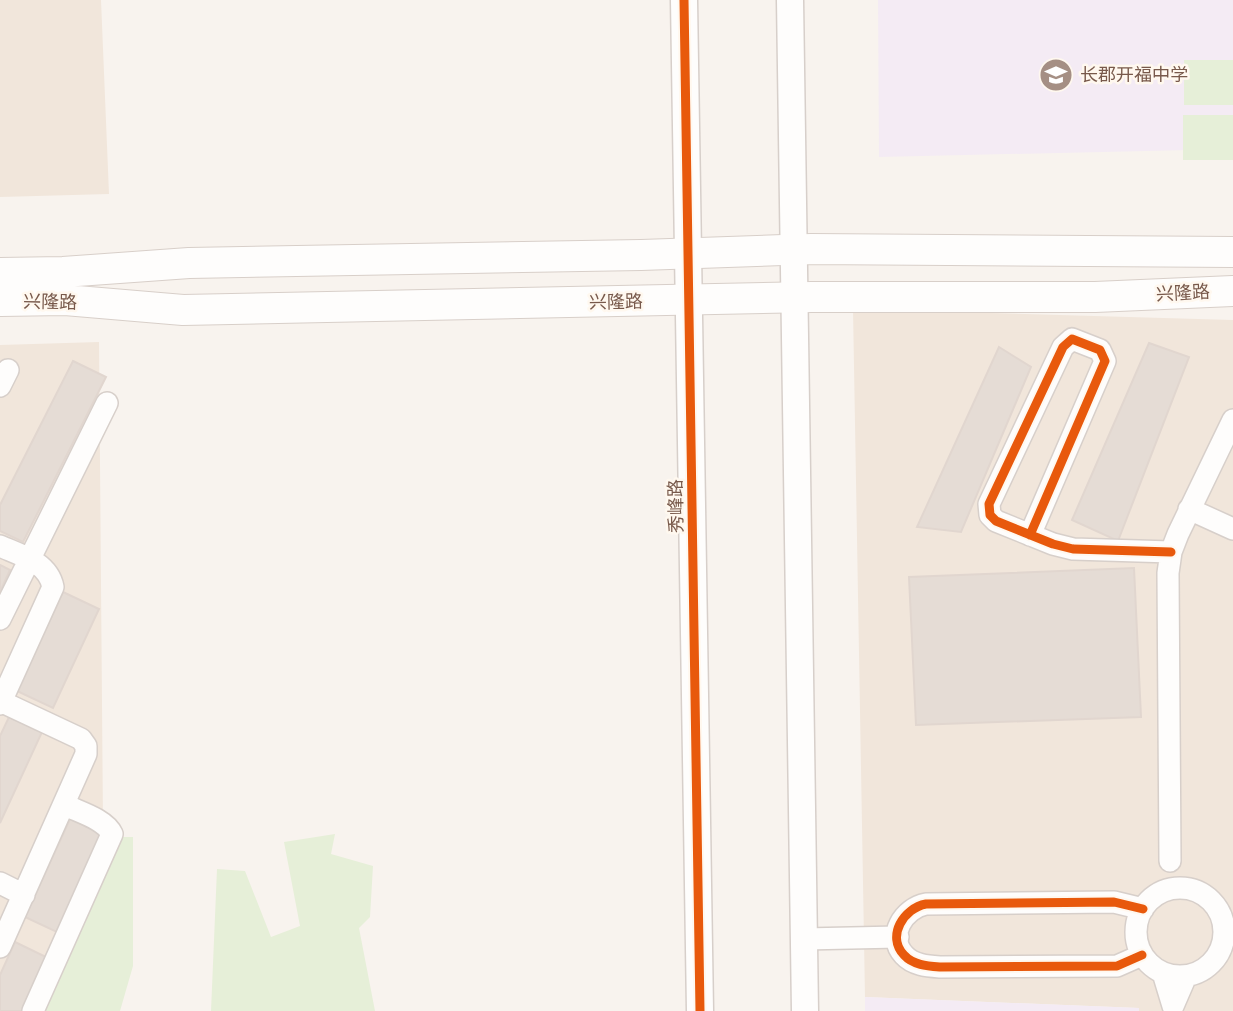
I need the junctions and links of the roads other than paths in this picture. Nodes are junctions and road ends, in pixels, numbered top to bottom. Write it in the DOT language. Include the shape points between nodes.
graph roads {
  1 [pos="684,0"];
  2 [pos="790,0"];
  3 [pos="793,249"];
  4 [pos="1233,252"];
  5 [pos="687,253"];
  6 [pos="0,273"];
  7 [pos="1233,291"];
  8 [pos="794,298"];
  9 [pos="688,301"];
  10 [pos="0,302"];
  11 [pos="107,403"];
  12 [pos="1233,421"];
  13 [pos="1189,509"];
  14 [pos="1233,528"];
  15 [pos="1030,535"];
  16 [pos="0,546"];
  17 [pos="1171,552"];
  18 [pos="29,557"];
  19 [pos="0,619"];
  20 [pos="0,702"];
  21 [pos="65,805"];
  22 [pos="1170,861"];
  23 [pos="0,883"];
  24 [pos="1187,889"];
  25 [pos="24,895"];
  26 [pos="1151,902"];
  27 [pos="898,937"];
  28 [pos="804,939"];
  29 [pos="0,947"];
  30 [pos="1142,955"];
  31 [pos="1163,973"];
  32 [pos="1186,976"];
  33 [pos="1174,1008"];
  34 [pos="33,1011"];
  35 [pos="700,1011"];
  36 [pos="805,1011"];
  1 -- 5 [label="street, 秀峰路"];
  2 -- 3 [label="street"];
  3 -- 4 [label="main road, 兴隆路"];
  3 -- 5 [label="main road, 兴隆路"];
  3 -- 8 [label="street"];
  5 -- 6 [label="main road, 兴隆路" via="189,263"];
  5 -- 9 [label="street, 秀峰路"];
  7 -- 8 [label="main road, 兴隆路" via="1095,297"];
  8 -- 9 [label="main road, 兴隆路"];
  8 -- 28 [label="street"];
  9 -- 10 [label="main road, 兴隆路" via="183,310 65,300"];
  9 -- 35 [label="street, 秀峰路"];
  11 -- 18 [label="street"];
  12 -- 13 [label="street"];
  13 -- 14 [label="street"];
  13 -- 17 [label="street"];
  15 -- 15 [label="street" via="996,521 989,504 1063,347 1072,339 1100,350 1105,361"];
  15 -- 17 [label="street" via="1073,549"];
  16 -- 18 [label="street"];
  17 -- 22 [label="street"];
  18 -- 19 [label="street"];
  18 -- 20 [label="street" via="52,580 53,587"];
  20 -- 21 [label="street" via="81,739 86,746"];
  21 -- 25 [label="street"];
  21 -- 34 [label="street" via="103,824 112,834"];
  22 -- 24 [label="street"];
  22 -- 26 [label="street"];
  23 -- 25 [label="street"];
  24 -- 26 [label="street" via="1171,889"];
  24 -- 32 [label="street" via="1214,904 1224,933 1213,962"];
  25 -- 29 [label="street"];
  26 -- 27 [label="street" via="916,905 902,919"];
  26 -- 30 [label="street" via="1137,928"];
  27 -- 28 [label="street"];
  27 -- 30 [label="street" via="904,955 933,967 1116,966"];
  28 -- 36 [label="street"];
  30 -- 31 [label="street"];
  31 -- 32 [label="street"];
  31 -- 33 [label="street"];
  32 -- 33 [label="street"];
}
